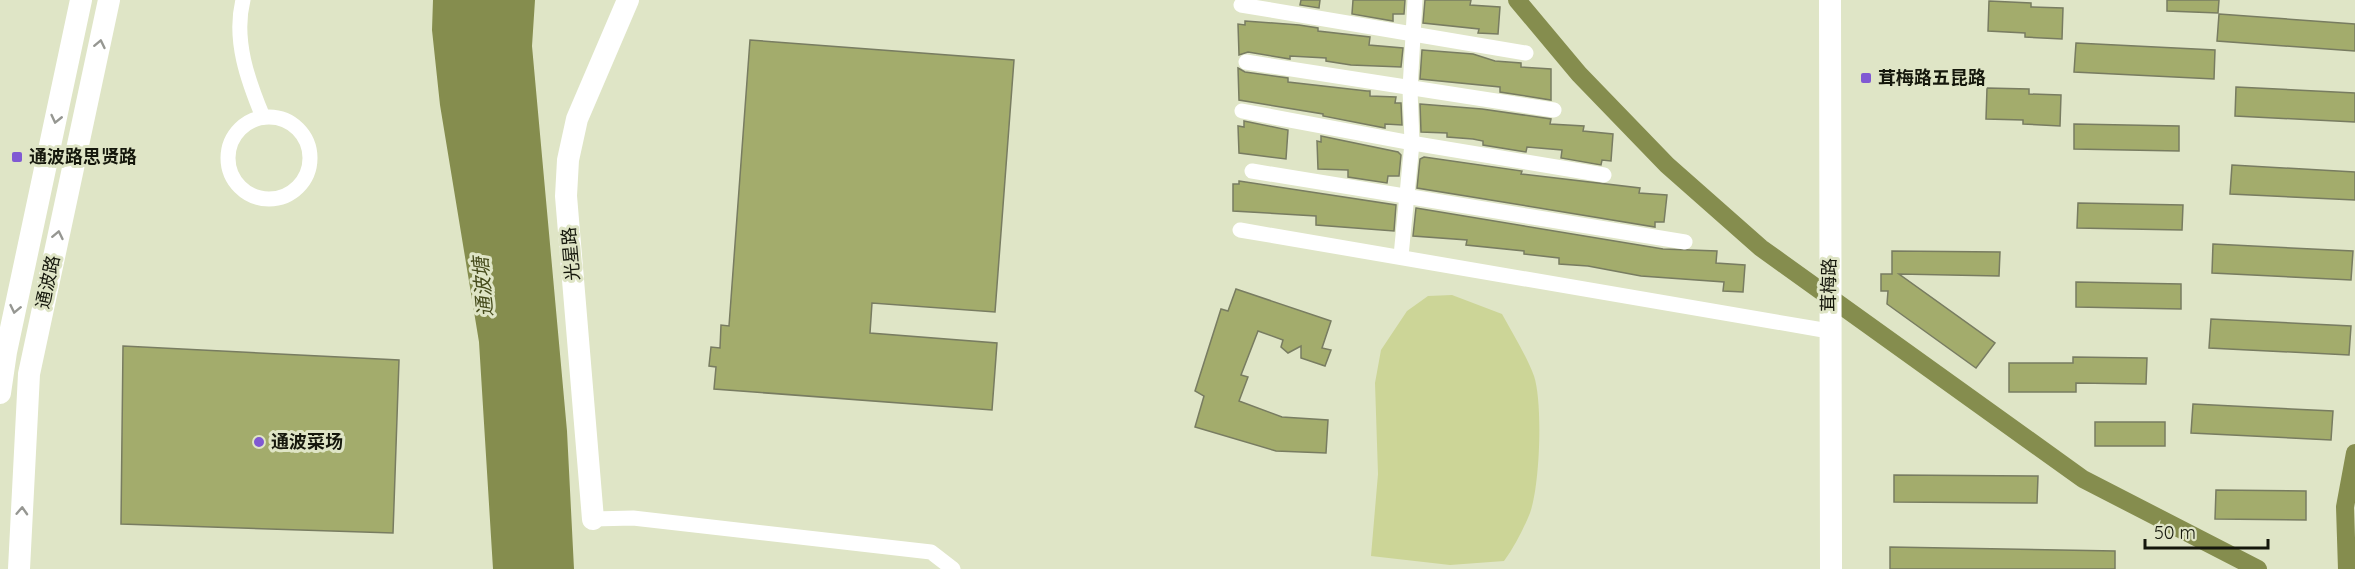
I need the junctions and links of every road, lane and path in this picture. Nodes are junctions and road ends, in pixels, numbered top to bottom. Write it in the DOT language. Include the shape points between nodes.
graph roads {
  1 [pos="81,0"];
  2 [pos="109,0"];
  3 [pos="243,0"];
  4 [pos="628,0"];
  5 [pos="1415,0"];
  6 [pos="1830,0"];
  7 [pos="1241,5"];
  8 [pos="1413,34"];
  9 [pos="1526,53"];
  10 [pos="1246,62"];
  11 [pos="1410,89"];
  12 [pos="1554,110"];
  13 [pos="1242,111"];
  14 [pos="263,117"];
  15 [pos="1412,143"];
  16 [pos="1252,171"];
  17 [pos="1604,175"];
  18 [pos="1406,196"];
  19 [pos="1240,230"];
  20 [pos="1686,242"];
  21 [pos="1401,256"];
  22 [pos="1828,331"];
  23 [pos="0,393"];
  24 [pos="593,519"];
  25 [pos="19,569"];
  26 [pos="953,569"];
  27 [pos="1831,569"];
  1 -- 23 [label="street, 通波路, one-way" via="3,362"];
  25 -- 2 [label="street, 通波路, one-way" via="29,374"];
  3 -- 14 [label="street" via="242,55"];
  4 -- 24 [label="street, 光星路" via="577,119 568,160 566,196"];
  5 -- 8 [label="street"];
  6 -- 22 [label="street, 茸梅路"];
  7 -- 8 [label="street"];
  8 -- 9 [label="street"];
  8 -- 11 [label="street"];
  10 -- 11 [label="street"];
  11 -- 12 [label="street"];
  11 -- 15 [label="street"];
  13 -- 15 [label="street"];
  14 -- 14 [label="street" via="239,129 231,141 229,167 243,190 255,196 282,197 303,181 309,169 307,142 290,122"];
  15 -- 17 [label="street"];
  15 -- 18 [label="street"];
  16 -- 18 [label="street"];
  18 -- 20 [label="street"];
  18 -- 21 [label="street"];
  19 -- 21 [label="street"];
  21 -- 22 [label="street"];
  22 -- 27 [label="street, 茸梅路"];
  24 -- 26 [label="street" via="633,518 931,552"];
}
